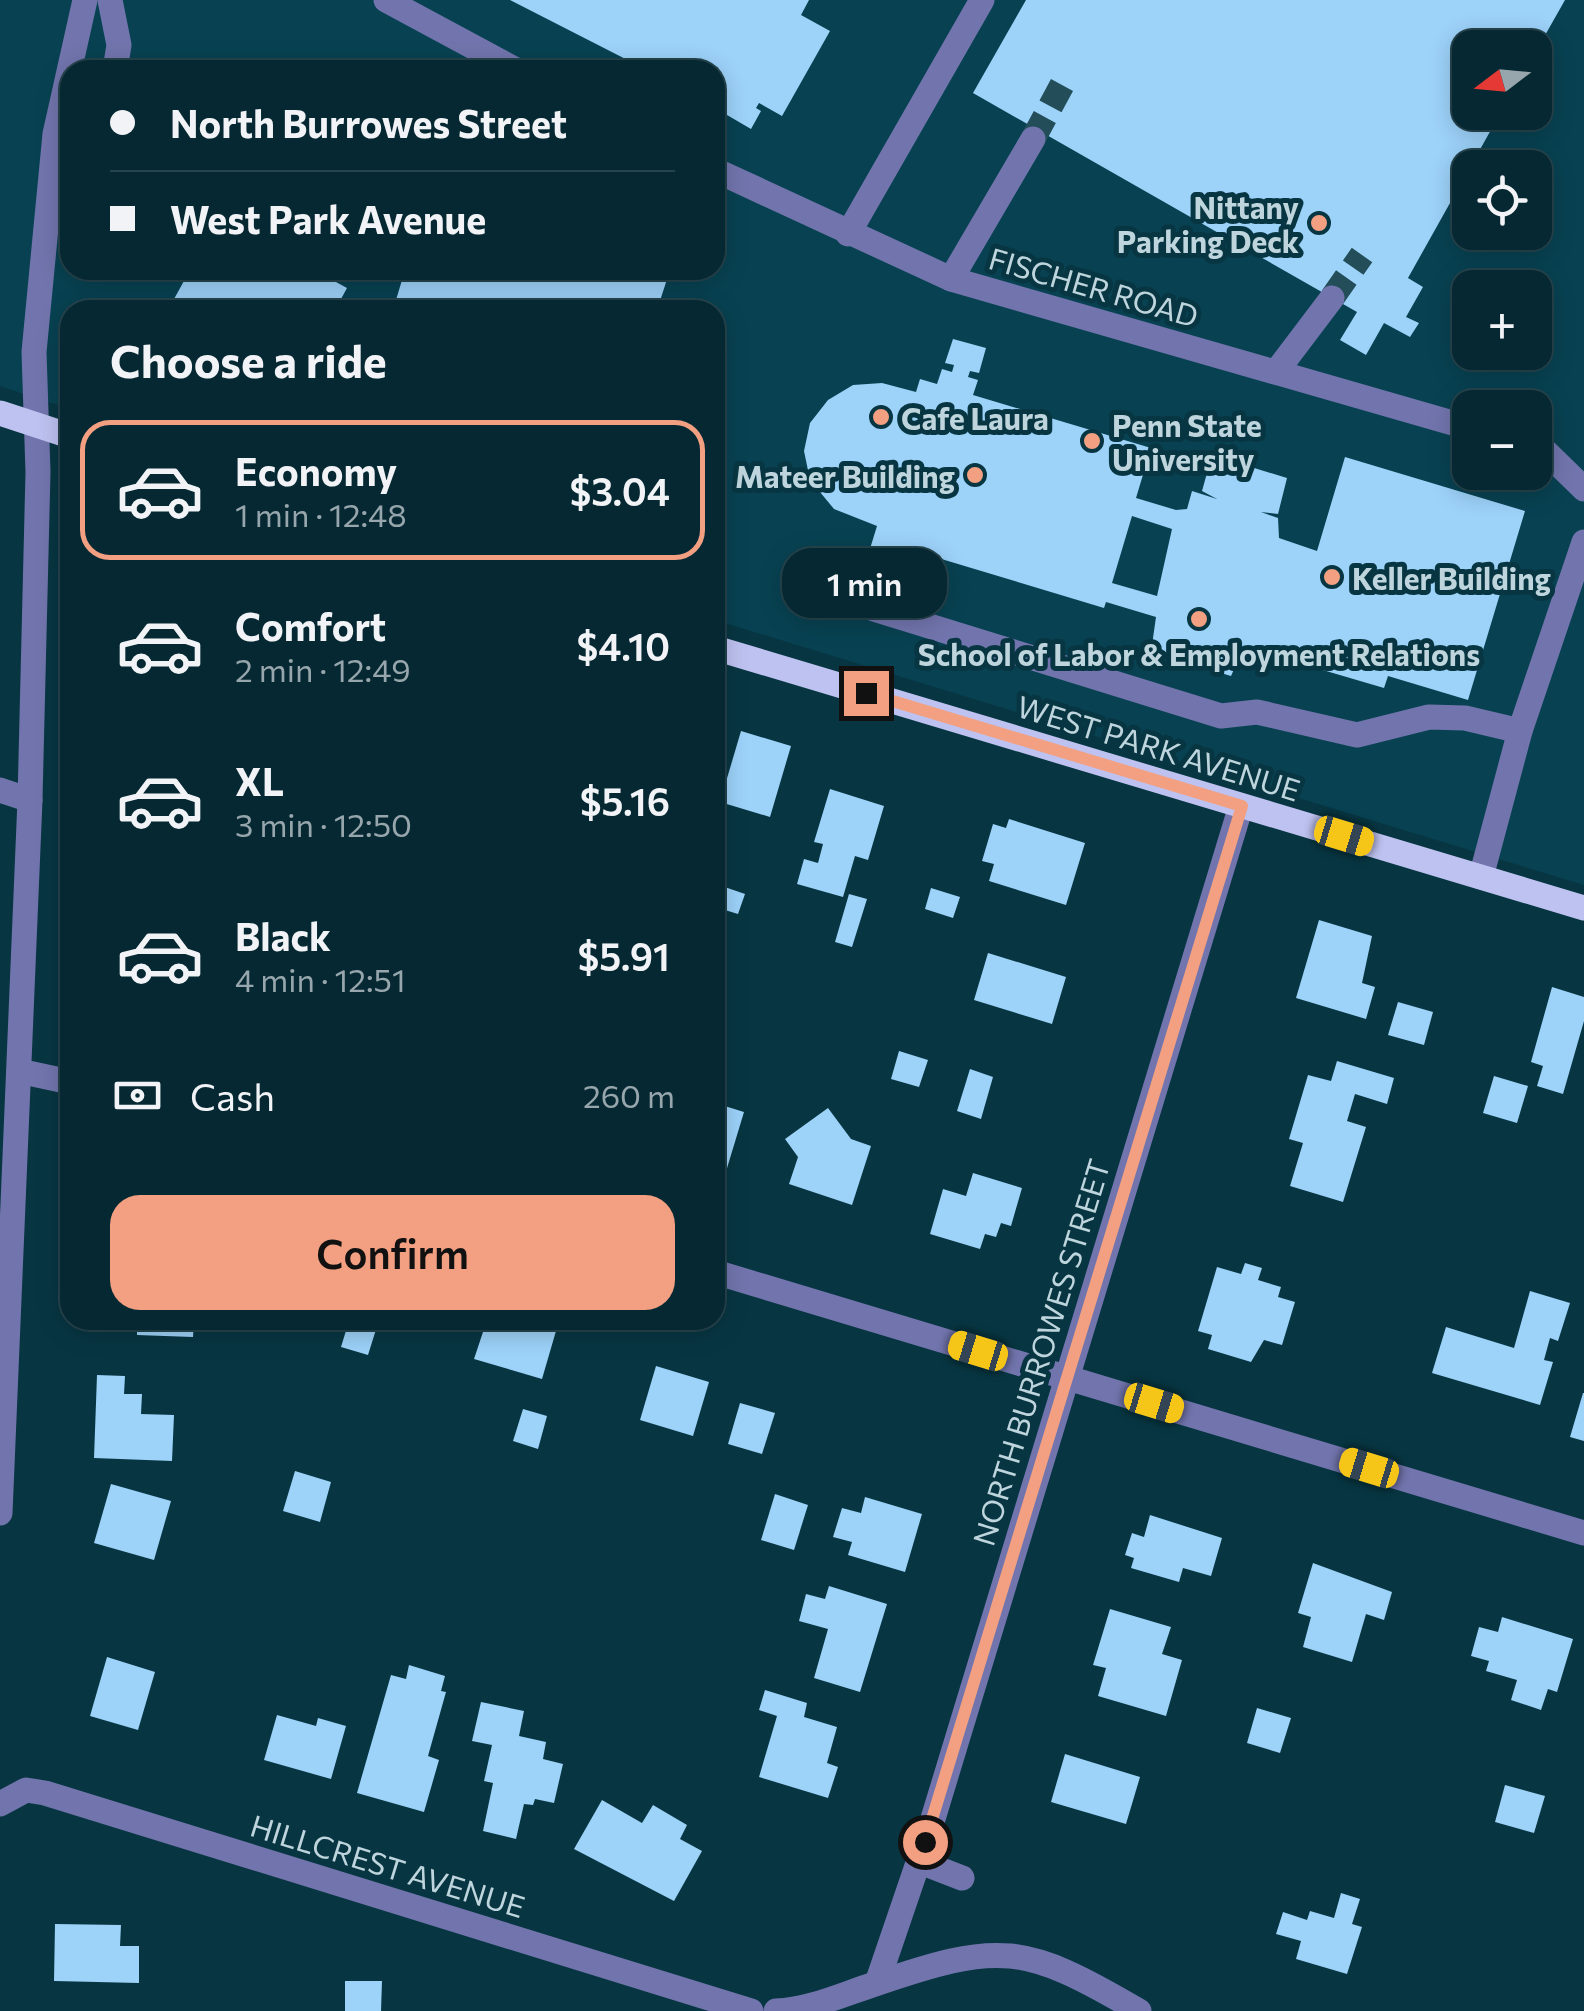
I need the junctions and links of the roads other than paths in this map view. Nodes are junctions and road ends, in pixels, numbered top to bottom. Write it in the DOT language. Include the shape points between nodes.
graph roads {
  1 [pos="85,0"];
  2 [pos="110,0"];
  3 [pos="386,0"];
  4 [pos="982,0"];
  5 [pos="74,60"];
  6 [pos="117,60"];
  7 [pos="497,60"];
  8 [pos="1033,139"];
  9 [pos="60,145"];
  10 [pos="725,175"];
  11 [pos="848,234"];
  12 [pos="951,279"];
  13 [pos="1332,298"];
  14 [pos="1276,372"];
  15 [pos="0,413"];
  16 [pos="1452,423"];
  17 [pos="37,425"];
  18 [pos="60,433"];
  19 [pos="1552,462"];
  20 [pos="1584,489"];
  21 [pos="1584,542"];
  22 [pos="874,610"];
  23 [pos="725,651"];
  24 [pos="1520,732"];
  25 [pos="0,790"];
  26 [pos="30,800"];
  27 [pos="1242,806"];
  28 [pos="1480,876"];
  29 [pos="1584,908"];
  30 [pos="19,1071"];
  31 [pos="60,1080"];
  32 [pos="8,1114"];
  33 [pos="725,1275"];
  34 [pos="1066,1377"];
  35 [pos="2,1448"];
  36 [pos="0,1513"];
  37 [pos="1584,1533"];
  38 [pos="2,1797"];
  39 [pos="918,1862"];
  40 [pos="962,1878"];
  41 [pos="877,1983"];
  42 [pos="751,2011"];
  43 [pos="776,2011"];
  44 [pos="1139,2011"];
  1 -- 5 [label="street"];
  2 -- 6 [label="street"];
  3 -- 7 [label="street"];
  4 -- 11 [label="street"];
  8 -- 12 [label="street"];
  9 -- 17 [label="street" via="34,352"];
  10 -- 11 [label="street, FISCHER ROAD"];
  11 -- 12 [label="street, FISCHER ROAD"];
  12 -- 14 [label="street, FISCHER ROAD"];
  13 -- 14 [label="street"];
  14 -- 16 [label="street, FISCHER ROAD"];
  15 -- 17 [label="main road"];
  17 -- 18 [label="main road"];
  17 -- 26 [label="street"];
  19 -- 20 [label="street"];
  21 -- 24 [label="street"];
  22 -- 24 [label="street" via="1221,716 1257,712 1357,735 1429,717"];
  23 -- 27 [label="main road, WEST PARK AVENUE"];
  24 -- 28 [label="street"];
  25 -- 26 [label="street"];
  26 -- 30 [label="street"];
  27 -- 28 [label="main road, WEST PARK AVENUE"];
  27 -- 34 [label="street, NORTH BURROWES STREET"];
  28 -- 29 [label="main road, WEST PARK AVENUE"];
  30 -- 31 [label="street"];
  30 -- 32 [label="street"];
  32 -- 35 [label="street"];
  33 -- 34 [label="street"];
  34 -- 37 [label="street"];
  34 -- 39 [label="street, NORTH BURROWES STREET"];
  35 -- 36 [label="street"];
  38 -- 42 [label="street, HILLCREST AVENUE" via="26,1790 45,1794"];
  39 -- 40 [label="street"];
  39 -- 41 [label="street, NORTH BURROWES STREET"];
  41 -- 43 [label="street"];
  41 -- 44 [label="street" via="981,1954 1022,1954 1060,1966"];
}
